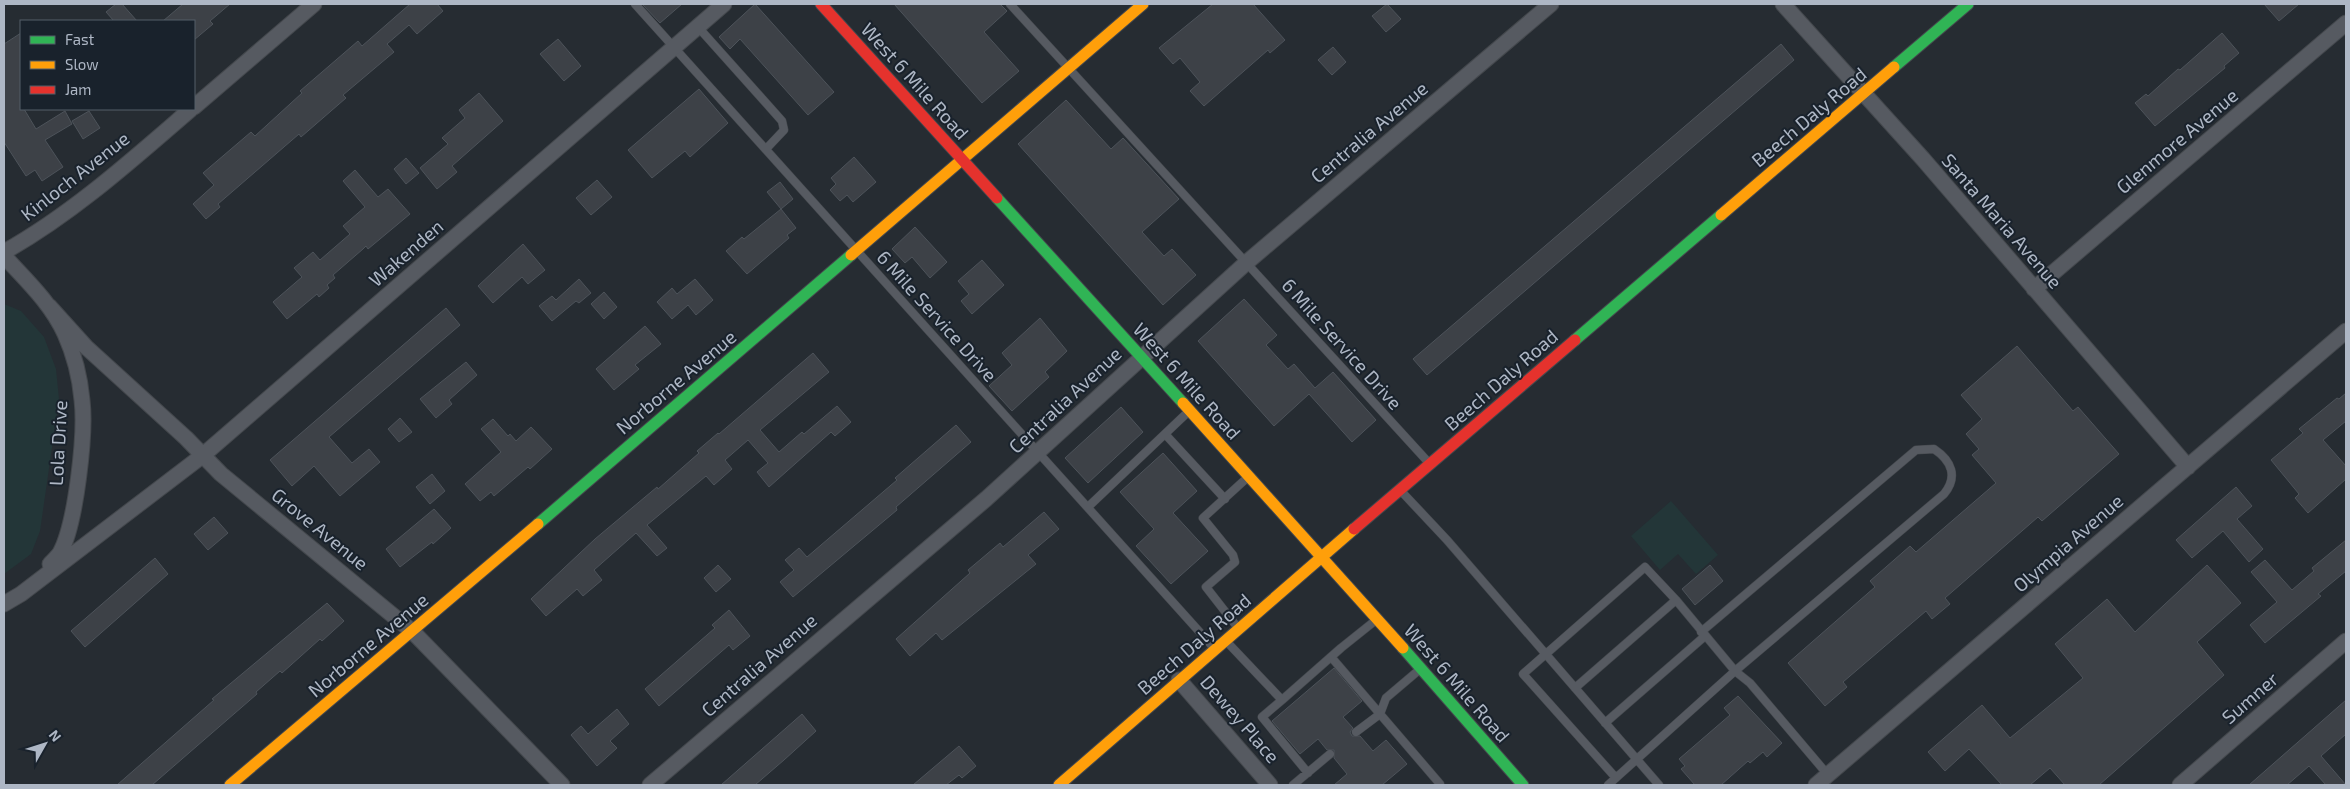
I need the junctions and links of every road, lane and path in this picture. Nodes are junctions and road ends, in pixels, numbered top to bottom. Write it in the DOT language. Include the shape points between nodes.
graph roads {
  1 [pos="314,4"];
  2 [pos="636,4"];
  3 [pos="724,4"];
  4 [pos="821,4"];
  5 [pos="1010,4"];
  6 [pos="1143,4"];
  7 [pos="1551,4"];
  8 [pos="1783,4"];
  9 [pos="1968,4"];
  10 [pos="2346,24"];
  11 [pos="698,27"];
  12 [pos="675,48"];
  13 [pos="1069,68"];
  14 [pos="1864,94"];
  15 [pos="195,105"];
  16 [pos="190,110"];
  17 [pos="766,149"];
  18 [pos="962,159"];
  19 [pos="857,251"];
  20 [pos="4,252"];
  21 [pos="4,256"];
  22 [pos="1246,262"];
  23 [pos="2034,289"];
  24 [pos="49,306"];
  25 [pos="2346,331"];
  26 [pos="1141,357"];
  27 [pos="1190,411"];
  28 [pos="1165,434"];
  29 [pos="1039,452"];
  30 [pos="202,456"];
  31 [pos="1430,464"];
  32 [pos="2188,467"];
  33 [pos="1249,475"];
  34 [pos="1400,490"];
  35 [pos="1224,499"];
  36 [pos="1088,507"];
  37 [pos="109,526"];
  38 [pos="1322,556"];
  39 [pos="33,584"];
  40 [pos="1676,600"];
  41 [pos="4,604"];
  42 [pos="1377,619"];
  43 [pos="1238,629"];
  44 [pos="413,632"];
  45 [pos="1703,634"];
  46 [pos="1225,640"];
  47 [pos="2346,641"];
  48 [pos="1215,649"];
  49 [pos="1545,653"];
  50 [pos="1332,658"];
  51 [pos="1421,669"];
  52 [pos="1735,671"];
  53 [pos="1179,680"];
  54 [pos="1575,688"];
  55 [pos="1282,700"];
  56 [pos="1380,714"];
  57 [pos="1605,723"];
  58 [pos="1356,732"];
  59 [pos="1330,754"];
  60 [pos="1637,759"];
  61 [pos="1308,772"];
  62 [pos="1828,775"];
  63 [pos="1616,778"];
  64 [pos="1440,784"];
  65 [pos="230,785"];
  66 [pos="562,785"];
  67 [pos="650,785"];
  68 [pos="1059,785"];
  69 [pos="1270,785"];
  70 [pos="1293,785"];
  71 [pos="1523,785"];
  72 [pos="1608,785"];
  73 [pos="1660,785"];
  74 [pos="1816,785"];
  75 [pos="2180,785"];
  1 -- 15 [label="street, Kinloch Avenue"];
  2 -- 12 [label="lane, 6 Mile Service Drive"];
  3 -- 11 [label="street, Wakenden"];
  4 -- 18 [label="main road, West 6 Mile Road"];
  5 -- 13 [label="lane, 6 Mile Service Drive"];
  6 -- 13 [label="main road, Norborne Avenue"];
  7 -- 22 [label="street, Centralia Avenue"];
  8 -- 14 [label="street, Santa Maria Avenue"];
  9 -- 14 [label="main road, Beech Daly Road"];
  10 -- 23 [label="street, Glenmore Avenue"];
  11 -- 12 [label="street, Wakenden"];
  11 -- 17 [label="lane" via="782,121 784,130"];
  12 -- 17 [label="lane, 6 Mile Service Drive"];
  12 -- 30 [label="street, Wakenden"];
  13 -- 18 [label="main road, Norborne Avenue"];
  13 -- 22 [label="lane, 6 Mile Service Drive"];
  14 -- 23 [label="street, Santa Maria Avenue"];
  14 -- 31 [label="main road, Beech Daly Road"];
  16 -- 20 [label="street, Kinloch Avenue" via="78,203"];
  17 -- 19 [label="lane, 6 Mile Service Drive"];
  18 -- 19 [label="main road, Norborne Avenue"];
  18 -- 26 [label="main road, West 6 Mile Road"];
  19 -- 29 [label="lane, 6 Mile Service Drive"];
  19 -- 44 [label="main road, Norborne Avenue"];
  21 -- 24 [label="street, Lola Drive"];
  22 -- 26 [label="street, Centralia Avenue"];
  22 -- 31 [label="lane, 6 Mile Service Drive"];
  23 -- 32 [label="street, Santa Maria Avenue"];
  24 -- 30 [label="street, Grove Avenue" via="86,347"];
  24 -- 39 [label="street, Lola Drive" via="64,333 76,368 82,401 81,442 74,511 67,534 59,553"];
  25 -- 32 [label="street, Olympia Avenue"];
  26 -- 27 [label="main road, West 6 Mile Road"];
  26 -- 29 [label="street, Centralia Avenue"];
  27 -- 28 [label="lane"];
  27 -- 33 [label="main road, West 6 Mile Road"];
  28 -- 35 [label="lane"];
  28 -- 36 [label="lane"];
  29 -- 36 [label="lane, 6 Mile Service Drive"];
  29 -- 67 [label="street, Centralia Avenue"];
  30 -- 37 [label="street, Wakenden"];
  30 -- 44 [label="street, Grove Avenue"];
  31 -- 34 [label="main road, Beech Daly Road"];
  32 -- 62 [label="street, Olympia Avenue"];
  33 -- 35 [label="lane"];
  33 -- 38 [label="main road, West 6 Mile Road"];
  34 -- 38 [label="main road, Beech Daly Road"];
  34 -- 49 [label="lane"];
  35 -- 43 [label="lane" via="1203,518 1233,555 1234,562 1206,587"];
  36 -- 48 [label="lane, 6 Mile Service Drive"];
  37 -- 39 [label="street, Lola Drive"];
  38 -- 42 [label="main road, West 6 Mile Road"];
  38 -- 43 [label="main road, Beech Daly Road"];
  39 -- 41 [label="street, Lola Drive"];
  40 -- 45 [label="lane"];
  40 -- 49 [label="lane" via="1645,567"];
  40 -- 54 [label="lane"];
  42 -- 50 [label="lane"];
  42 -- 51 [label="main road, West 6 Mile Road"];
  43 -- 46 [label="main road, Beech Daly Road"];
  44 -- 65 [label="main road, Norborne Avenue"];
  44 -- 66 [label="street, Grove Avenue"];
  45 -- 52 [label="lane"];
  45 -- 52 [label="lane" via="1916,450 1934,449 1945,458 1952,470 1952,479 1944,494"];
  45 -- 57 [label="lane"];
  46 -- 48 [label="main road, Beech Daly Road"];
  46 -- 55 [label="lane"];
  47 -- 75 [label="street, Sumner"];
  48 -- 53 [label="main road, Beech Daly Road"];
  49 -- 54 [label="lane"];
  49 -- 63 [label="lane" via="1523,674"];
  50 -- 55 [label="lane"];
  50 -- 56 [label="lane"];
  51 -- 56 [label="lane" via="1386,698"];
  51 -- 71 [label="main road, West 6 Mile Road"];
  52 -- 60 [label="lane"];
  52 -- 62 [label="lane" via="1750,683"];
  53 -- 68 [label="main road, Beech Daly Road"];
  53 -- 69 [label="street, Dewey Place"];
  54 -- 57 [label="lane"];
  55 -- 61 [label="lane" via="1262,717"];
  56 -- 58 [label="lane"];
  56 -- 64 [label="lane"];
  57 -- 60 [label="lane"];
  59 -- 61 [label="lane"];
  60 -- 63 [label="lane"];
  60 -- 73 [label="lane"];
  61 -- 70 [label="lane"];
  62 -- 74 [label="street, Olympia Avenue"];
  63 -- 72 [label="lane"];
}
